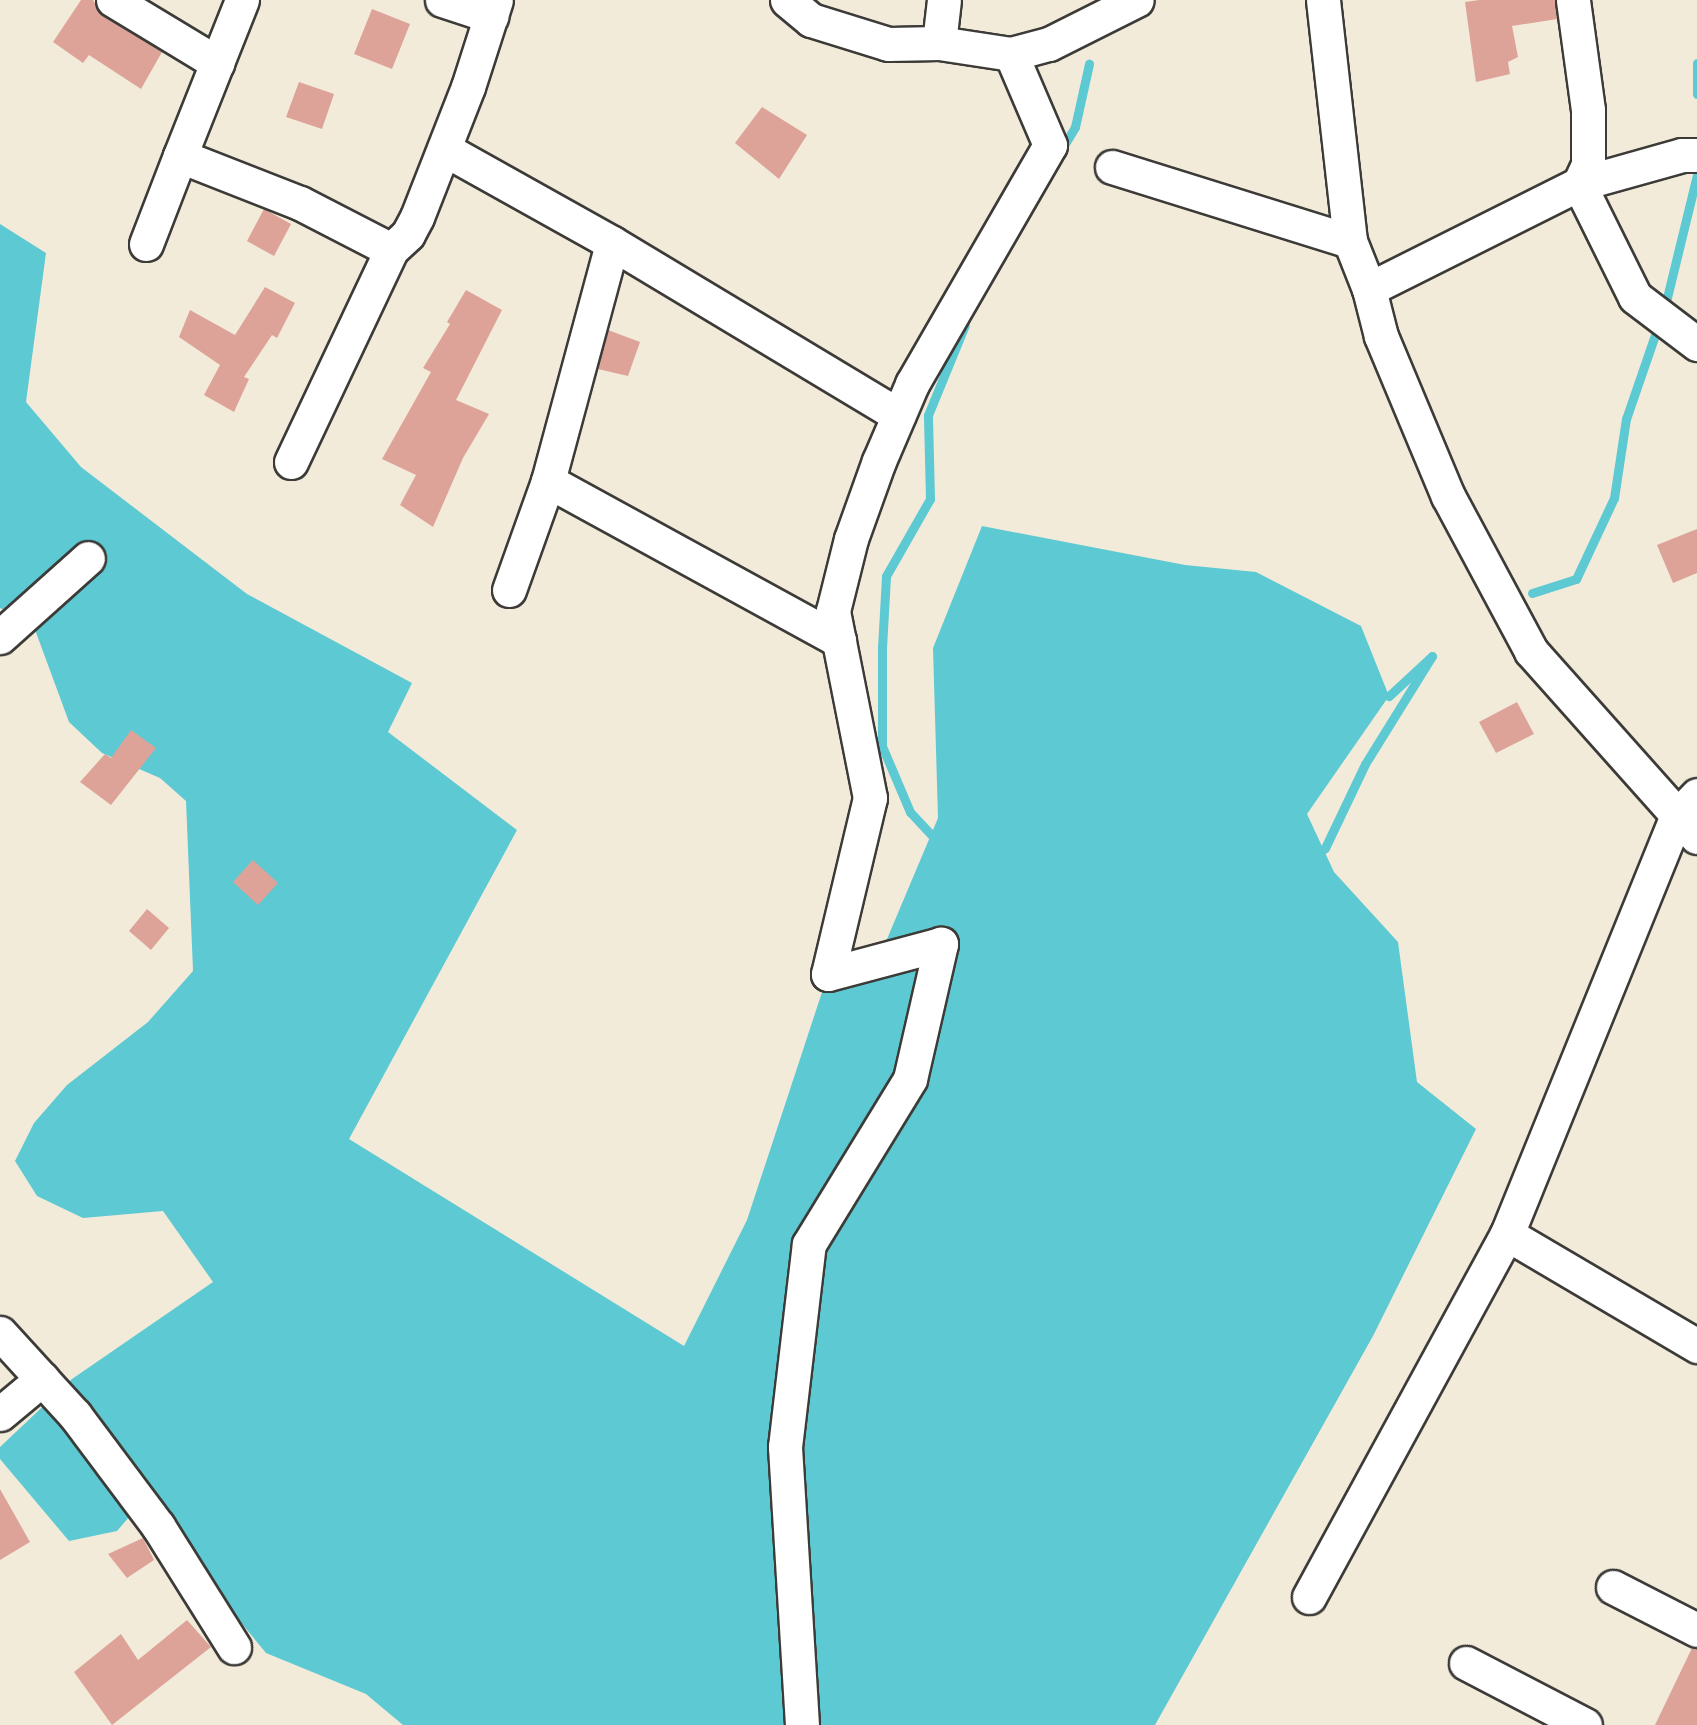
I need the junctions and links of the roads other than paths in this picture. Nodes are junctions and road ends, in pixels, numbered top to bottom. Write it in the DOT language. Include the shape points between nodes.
graph roads {
  1 [pos="114,0"];
  2 [pos="242,0"];
  3 [pos="442,0"];
  4 [pos="787,0"];
  5 [pos="944,0"];
  6 [pos="1137,0"];
  7 [pos="1323,0"];
  8 [pos="1573,0"];
  9 [pos="494,8"];
  10 [pos="939,43"];
  11 [pos="1011,54"];
  12 [pos="217,63"];
  13 [pos="444,149"];
  14 [pos="1697,155"];
  15 [pos="180,156"];
  16 [pos="1112,167"];
  17 [pos="1579,184"];
  18 [pos="1350,241"];
  19 [pos="612,243"];
  20 [pos="146,244"];
  21 [pos="392,250"];
  22 [pos="1369,289"];
  23 [pos="1697,344"];
  24 [pos="898,415"];
  25 [pos="291,462"];
  26 [pos="548,481"];
  27 [pos="88,558"];
  28 [pos="509,590"];
  29 [pos="0,638"];
  30 [pos="839,640"];
  31 [pos="1690,816"];
  32 [pos="1507,1234"];
  33 [pos="0,1333"];
  34 [pos="1697,1346"];
  35 [pos="42,1379"];
  36 [pos="0,1414"];
  37 [pos="1613,1587"];
  38 [pos="1309,1597"];
  39 [pos="1697,1630"];
  40 [pos="234,1647"];
  41 [pos="1467,1663"];
  42 [pos="802,1725"];
  43 [pos="1585,1725"];
  1 -- 12 [label="street"];
  2 -- 12 [label="street"];
  3 -- 9 [label="street"];
  4 -- 10 [label="street" via="811,20 888,44"];
  5 -- 10 [label="street"];
  6 -- 11 [label="street" via="1049,44"];
  7 -- 18 [label="street"];
  8 -- 17 [label="street" via="1588,110 1588,165"];
  9 -- 13 [label="street"];
  10 -- 11 [label="street"];
  11 -- 24 [label="street" via="1050,145 912,384"];
  12 -- 15 [label="street"];
  13 -- 19 [label="street"];
  13 -- 21 [label="street" via="417,217 408,234"];
  14 -- 17 [label="street"];
  15 -- 20 [label="street"];
  15 -- 21 [label="street" via="300,203"];
  16 -- 18 [label="street"];
  17 -- 22 [label="street"];
  17 -- 23 [label="street" via="1635,297"];
  18 -- 22 [label="street"];
  19 -- 24 [label="street"];
  19 -- 26 [label="street"];
  21 -- 25 [label="street"];
  22 -- 31 [label="street" via="1381,336 1448,496 1531,651"];
  24 -- 30 [label="street" via="851,539 833,611"];
  26 -- 28 [label="street"];
  26 -- 30 [label="street"];
  27 -- 29 [label="street"];
  30 -- 42 [label="street" via="870,798 828,974 941,944 910,1079 810,1244 785,1447"];
  31 -- 32 [label="street"];
  32 -- 34 [label="street"];
  32 -- 38 [label="street"];
  33 -- 35 [label="street"];
  35 -- 36 [label="street"];
  35 -- 40 [label="street" via="75,1415 158,1526"];
  37 -- 39 [label="street"];
  41 -- 43 [label="street"];
}
